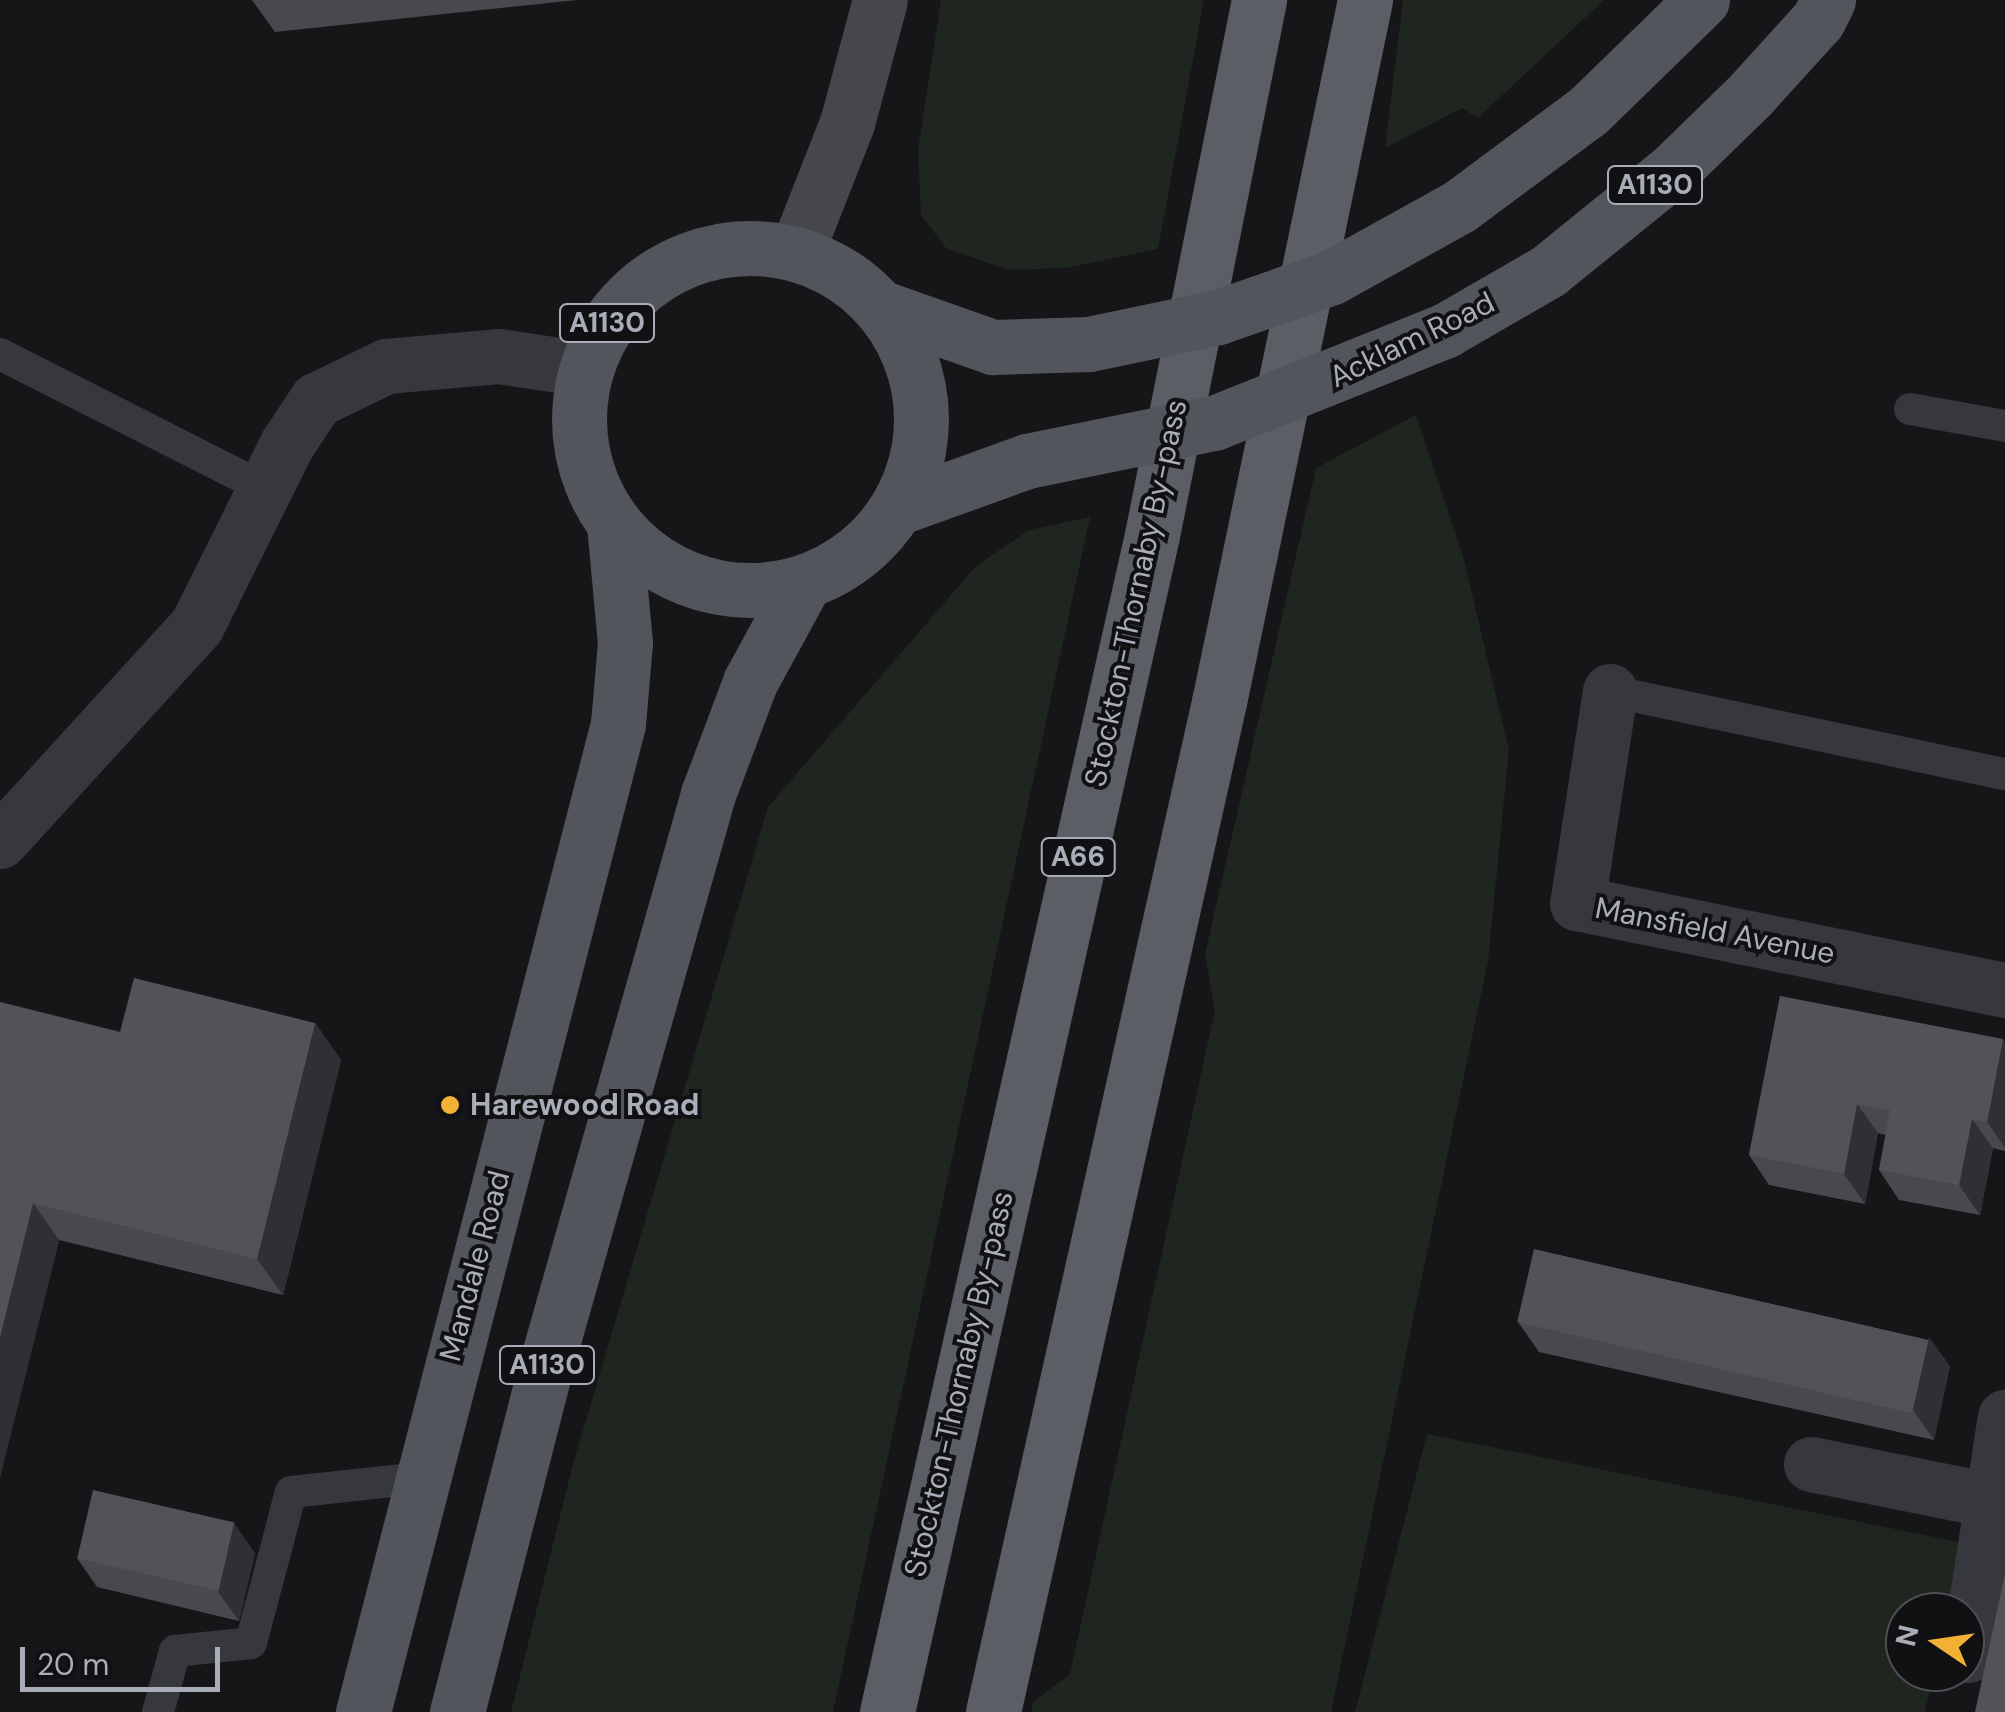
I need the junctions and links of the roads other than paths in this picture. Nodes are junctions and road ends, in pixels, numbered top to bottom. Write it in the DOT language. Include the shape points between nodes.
graph roads {
  1 [pos="880,0"];
  2 [pos="1259,0"];
  3 [pos="1364,0"];
  4 [pos="1702,0"];
  5 [pos="1828,0"];
  6 [pos="796,253"];
  7 [pos="882,308"];
  8 [pos="0,354"];
  9 [pos="586,369"];
  10 [pos="1910,409"];
  11 [pos="2005,426"];
  12 [pos="266,489"];
  13 [pos="897,508"];
  14 [pos="614,525"];
  15 [pos="804,582"];
  16 [pos="1610,690"];
  17 [pos="2005,774"];
  18 [pos="0,841"];
  19 [pos="2005,990"];
  20 [pos="2005,1417"];
  21 [pos="1811,1464"];
  22 [pos="419,1478"];
  23 [pos="1989,1500"];
  24 [pos="1977,1592"];
  25 [pos="158,1712"];
  26 [pos="363,1712"];
  27 [pos="457,1712"];
  28 [pos="887,1712"];
  29 [pos="993,1712"];
  1 -- 6 [label="main road" via="847,124"];
  2 -- 28 [label="highway, Stockton-Thornaby By-pass / A66" via="1152,534"];
  3 -- 29 [label="highway" via="1219,702"];
  4 -- 7 [label="main road, A1130, bridge" via="1588,111 1460,206 1332,277 1218,318 1089,344 993,347"];
  5 -- 13 [label="main road, Acklam Road / A1130, bridge" via="1772,70 1676,168 1548,272 1446,330 1214,423 1028,461"];
  6 -- 7 [label="main road, A1130" via="844,274"];
  6 -- 9 [label="main road, A1130" via="744,246 692,257 645,282 608,321"];
  7 -- 13 [label="main road, A1130" via="910,354 922,405 918,458"];
  8 -- 12 [label="lane"];
  9 -- 12 [label="street" via="498,356 386,366 316,400"];
  9 -- 14 [label="main road, A1130" via="578,423 588,477"];
  10 -- 11 [label="lane"];
  12 -- 18 [label="street" via="196,625"];
  13 -- 15 [label="main road, A1130" via="841,566"];
  14 -- 15 [label="main road, A1130" via="652,561 699,584 752,591"];
  14 -- 22 [label="main road, Mandale Road / A1130" via="624,643 618,724"];
  15 -- 27 [label="main road, A1130" via="750,682 708,794 545,1369"];
  16 -- 17 [label="lane"];
  16 -- 19 [label="street, Mansfield Avenue" via="1577,903"];
  20 -- 23 [label="street"];
  21 -- 23 [label="street"];
  22 -- 25 [label="lane" via="291,1492 251,1643 174,1651"];
  22 -- 26 [label="main road, Mandale Road / A1130"];
  23 -- 24 [label="street"];
}
